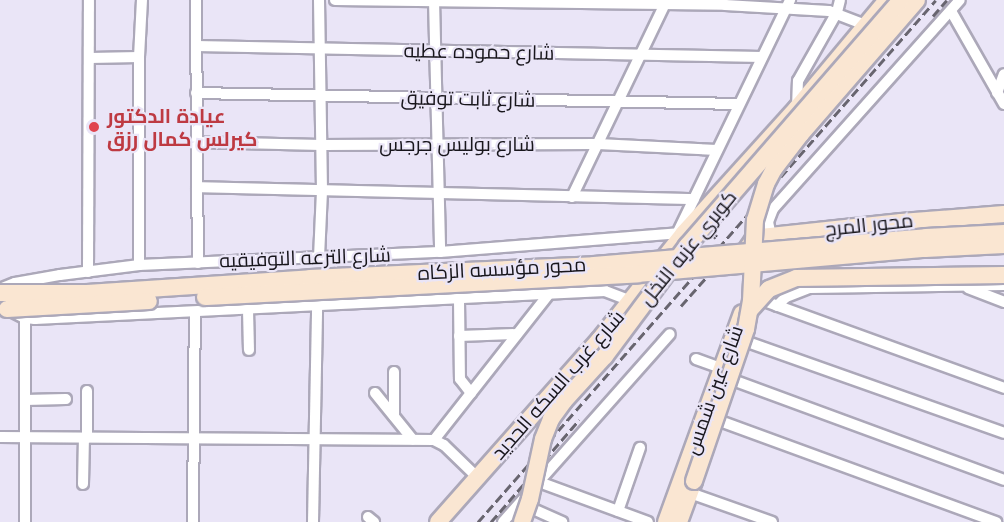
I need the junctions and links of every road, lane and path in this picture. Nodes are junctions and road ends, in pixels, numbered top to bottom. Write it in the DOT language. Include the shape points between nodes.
graph roads {
  1 [pos="89,0"];
  2 [pos="142,0"];
  3 [pos="196,0"];
  4 [pos="319,0"];
  5 [pos="335,0"];
  6 [pos="840,0"];
  7 [pos="887,0"];
  8 [pos="901,0"];
  9 [pos="917,0"];
  10 [pos="960,0"];
  11 [pos="434,1"];
  12 [pos="665,2"];
  13 [pos="727,2"];
  14 [pos="787,4"];
  15 [pos="951,10"];
  16 [pos="837,12"];
  17 [pos="865,25"];
  18 [pos="196,46"];
  19 [pos="320,49"];
  20 [pos="434,51"];
  21 [pos="641,54"];
  22 [pos="139,57"];
  23 [pos="762,57"];
  24 [pos="90,58"];
  25 [pos="1004,74"];
  26 [pos="196,93"];
  27 [pos="998,93"];
  28 [pos="320,97"];
  29 [pos="434,99"];
  30 [pos="618,101"];
  31 [pos="739,104"];
  32 [pos="1004,104"];
  33 [pos="797,108"];
  34 [pos="196,142"];
  35 [pos="436,144"];
  36 [pos="598,144"];
  37 [pos="321,145"];
  38 [pos="717,150"];
  39 [pos="197,187"];
  40 [pos="321,191"];
  41 [pos="438,194"];
  42 [pos="572,197"];
  43 [pos="694,199"];
  44 [pos="1004,214"];
  45 [pos="1004,233"];
  46 [pos="680,234"];
  47 [pos="771,236"];
  48 [pos="1004,245"];
  49 [pos="440,252"];
  50 [pos="746,255"];
  51 [pos="319,257"];
  52 [pos="198,262"];
  53 [pos="139,265"];
  54 [pos="88,272"];
  55 [pos="1004,274"];
  56 [pos="1004,285"];
  57 [pos="961,286"];
  58 [pos="0,291"];
  59 [pos="746,294"];
  60 [pos="548,295"];
  61 [pos="459,300"];
  62 [pos="631,301"];
  63 [pos="1004,302"];
  64 [pos="777,306"];
  65 [pos="317,307"];
  66 [pos="3,309"];
  67 [pos="248,310"];
  68 [pos="750,311"];
  69 [pos="195,313"];
  70 [pos="25,318"];
  71 [pos="517,334"];
  72 [pos="670,334"];
  73 [pos="459,336"];
  74 [pos="734,338"];
  75 [pos="249,350"];
  76 [pos="696,359"];
  77 [pos="394,372"];
  78 [pos="726,374"];
  79 [pos="1004,388"];
  80 [pos="87,391"];
  81 [pos="375,393"];
  82 [pos="471,393"];
  83 [pos="66,399"];
  84 [pos="25,400"];
  85 [pos="394,416"];
  86 [pos="705,416"];
  87 [pos="1004,433"];
  88 [pos="0,437"];
  89 [pos="25,438"];
  90 [pos="85,438"];
  91 [pos="194,438"];
  92 [pos="314,439"];
  93 [pos="413,440"];
  94 [pos="434,440"];
  95 [pos="640,448"];
  96 [pos="477,477"];
  97 [pos="1004,480"];
  98 [pos="539,482"];
  99 [pos="83,484"];
  100 [pos="692,487"];
  101 [pos="520,503"];
  102 [pos="535,510"];
  103 [pos="618,511"];
  104 [pos="25,522"];
  105 [pos="193,522"];
  106 [pos="313,522"];
  107 [pos="438,522"];
  108 [pos="503,522"];
  109 [pos="522,522"];
  110 [pos="531,522"];
  111 [pos="562,522"];
  112 [pos="648,522"];
  113 [pos="666,522"];
  114 [pos="679,522"];
  115 [pos="772,522"];
  116 [pos="996,522"];
  1 -- 24 [label="street"];
  2 -- 22 [label="street"];
  3 -- 18 [label="street"];
  4 -- 19 [label="street"];
  5 -- 11 [label="street"];
  6 -- 16 [label="street"];
  7 -- 17 [label="main road, شارع غرب السكه الحديد"];
  8 -- 109 [label="main road, كوبري عزبه النخل, bridge" via="687,246 605,356 564,401 543,439"];
  9 -- 68 [label="main road, كوبري عزبه النخل, bridge" via="774,169 755,220"];
  10 -- 15 [label="street"];
  11 -- 12 [label="street"];
  11 -- 20 [label="street"];
  12 -- 13 [label="street"];
  12 -- 21 [label="street"];
  13 -- 14 [label="street"];
  14 -- 16 [label="street"];
  14 -- 23 [label="street"];
  15 -- 27 [label="street"];
  15 -- 47 [label="street" via="773,209 768,222"];
  16 -- 17 [label="street"];
  16 -- 33 [label="street" via="798,81"];
  17 -- 33 [label="main road, شارع غرب السكه الحديد"];
  18 -- 19 [label="street, شارع حموده عطيه"];
  18 -- 26 [label="street"];
  19 -- 20 [label="street, شارع حموده عطيه"];
  19 -- 28 [label="street"];
  20 -- 21 [label="street, شارع حموده عطيه"];
  20 -- 29 [label="street"];
  21 -- 23 [label="street, شارع حموده عطيه"];
  21 -- 30 [label="street"];
  22 -- 24 [label="street"];
  22 -- 53 [label="street"];
  23 -- 31 [label="street"];
  24 -- 54 [label="street"];
  25 -- 27 [label="street"];
  26 -- 28 [label="street, شارع ثابت توفيق"];
  26 -- 34 [label="street"];
  27 -- 32 [label="street"];
  28 -- 29 [label="street, شارع ثابت توفيق"];
  28 -- 37 [label="street"];
  29 -- 30 [label="street, شارع ثابت توفيق"];
  29 -- 35 [label="street"];
  30 -- 31 [label="street, شارع ثابت توفيق"];
  30 -- 36 [label="street"];
  31 -- 38 [label="street"];
  33 -- 46 [label="main road, شارع غرب السكه الحديد"];
  34 -- 37 [label="street, شارع بوليس جرجس"];
  34 -- 39 [label="street"];
  35 -- 36 [label="street, شارع بوليس جرجس"];
  35 -- 37 [label="street, شارع بوليس جرجس"];
  35 -- 41 [label="street"];
  36 -- 38 [label="street, شارع بوليس جرجس"];
  36 -- 42 [label="street"];
  37 -- 40 [label="street"];
  38 -- 43 [label="street"];
  39 -- 40 [label="street"];
  39 -- 52 [label="street"];
  40 -- 41 [label="street"];
  40 -- 51 [label="street"];
  41 -- 42 [label="street"];
  41 -- 49 [label="street"];
  42 -- 43 [label="street"];
  43 -- 46 [label="street"];
  44 -- 47 [label="main road, محور المرج"];
  45 -- 58 [label="main road, محور مؤسسه الزكاه, bridge" via="594,265 87,293"];
  46 -- 49 [label="street, شارع الترعه التوفيقيه"];
  46 -- 62 [label="main road, شارع غرب السكه الحديد"];
  47 -- 50 [label="main road, محور المرج" via="753,240"];
  48 -- 66 [label="main road, محور مؤسسه الزكاه, bridge" via="606,276"];
  49 -- 51 [label="street, شارع الترعه التوفيقيه"];
  50 -- 59 [label="main road, شارع عين شمس"];
  51 -- 52 [label="street, شارع الترعه التوفيقيه"];
  52 -- 53 [label="street, شارع الترعه التوفيقيه"];
  53 -- 54 [label="street, شارع الترعه التوفيقيه"];
  54 -- 58 [label="street, شارع الترعه التوفيقيه" via="15,283"];
  55 -- 68 [label="main road, bridge" via="796,278 769,289"];
  56 -- 57 [label="street"];
  57 -- 63 [label="street"];
  57 -- 64 [label="street" via="810,288 786,297"];
  59 -- 64 [label="street"];
  59 -- 74 [label="main road, شارع عين شمس"];
  60 -- 61 [label="street"];
  60 -- 62 [label="street" via="605,291"];
  60 -- 71 [label="street"];
  61 -- 65 [label="street"];
  61 -- 73 [label="street"];
  62 -- 96 [label="main road, شارع غرب السكه الحديد"];
  64 -- 79 [label="street"];
  65 -- 67 [label="street"];
  65 -- 92 [label="street"];
  66 -- 70 [label="street"];
  67 -- 69 [label="street"];
  67 -- 75 [label="street"];
  68 -- 78 [label="main road, كوبري عزبه النخل, bridge"];
  69 -- 70 [label="street"];
  69 -- 91 [label="street"];
  70 -- 84 [label="street"];
  71 -- 73 [label="street"];
  71 -- 82 [label="street"];
  72 -- 98 [label="street"];
  73 -- 82 [label="street" via="460,379"];
  74 -- 78 [label="main road, شارع عين شمس"];
  74 -- 87 [label="street"];
  76 -- 78 [label="street"];
  77 -- 85 [label="street"];
  78 -- 86 [label="main road, شارع عين شمس"];
  78 -- 97 [label="street"];
  78 -- 100 [label="main road, كوبري عزبه النخل, bridge"];
  80 -- 90 [label="street"];
  81 -- 85 [label="street"];
  82 -- 94 [label="street"];
  83 -- 84 [label="street"];
  84 -- 89 [label="street"];
  85 -- 93 [label="street"];
  86 -- 113 [label="main road, شارع عين شمس"];
  86 -- 116 [label="street"];
  88 -- 89 [label="street"];
  89 -- 90 [label="street"];
  89 -- 104 [label="street"];
  90 -- 91 [label="street"];
  90 -- 99 [label="street"];
  91 -- 92 [label="street"];
  91 -- 105 [label="street"];
  92 -- 93 [label="street"];
  92 -- 106 [label="street"];
  93 -- 94 [label="street"];
  94 -- 96 [label="street"];
  95 -- 103 [label="street"];
  96 -- 107 [label="main road, شارع غرب السكه الحديد"];
  98 -- 101 [label="street"];
  98 -- 103 [label="street"];
  100 -- 114 [label="main road"];
  100 -- 115 [label="street"];
  101 -- 102 [label="street"];
  101 -- 108 [label="street"];
  102 -- 110 [label="street"];
  102 -- 111 [label="street"];
  103 -- 112 [label="street"];
}
